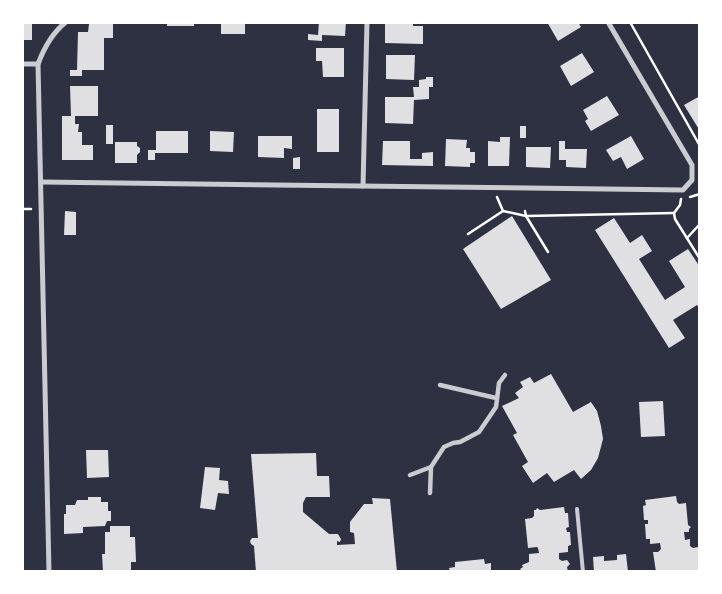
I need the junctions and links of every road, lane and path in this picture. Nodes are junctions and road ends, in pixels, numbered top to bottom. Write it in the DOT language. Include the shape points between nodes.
graph roads {
  1 [pos="66,22"];
  2 [pos="367,22"];
  3 [pos="608,22"];
  4 [pos="630,22"];
  5 [pos="22,64"];
  6 [pos="38,64"];
  7 [pos="700,146"];
  8 [pos="40,182"];
  9 [pos="363,186"];
  10 [pos="493,188"];
  11 [pos="682,197"];
  12 [pos="503,211"];
  13 [pos="525,211"];
  14 [pos="674,213"];
  15 [pos="526,216"];
  16 [pos="700,224"];
  17 [pos="468,234"];
  18 [pos="687,238"];
  19 [pos="548,252"];
  20 [pos="700,259"];
  21 [pos="505,375"];
  22 [pos="440,385"];
  23 [pos="496,398"];
  24 [pos="431,467"];
  25 [pos="410,475"];
  26 [pos="430,493"];
  27 [pos="576,510"];
  28 [pos="48,572"];
  29 [pos="583,572"];
  1 -- 6 [label="street" via="51,37"];
  2 -- 9 [label="street"];
  3 -- 10 [label="street" via="692,165 692,180 683,190"];
  4 -- 7 [label="path"];
  5 -- 6 [label="street"];
  6 -- 8 [label="street"];
  8 -- 9 [label="street"];
  8 -- 28 [label="street"];
  9 -- 10 [label="street"];
  10 -- 12 [label="path"];
  11 -- 14 [label="path"];
  12 -- 15 [label="path"];
  12 -- 17 [label="path"];
  13 -- 15 [label="path"];
  14 -- 15 [label="path"];
  14 -- 18 [label="path"];
  15 -- 19 [label="path"];
  16 -- 18 [label="path"];
  18 -- 20 [label="path"];
  21 -- 23 [label="street" via="499,383"];
  22 -- 23 [label="street"];
  23 -- 24 [label="street" via="496,407 479,432 444,447"];
  24 -- 25 [label="street"];
  24 -- 26 [label="street"];
  27 -- 29 [label="lane"];
}
